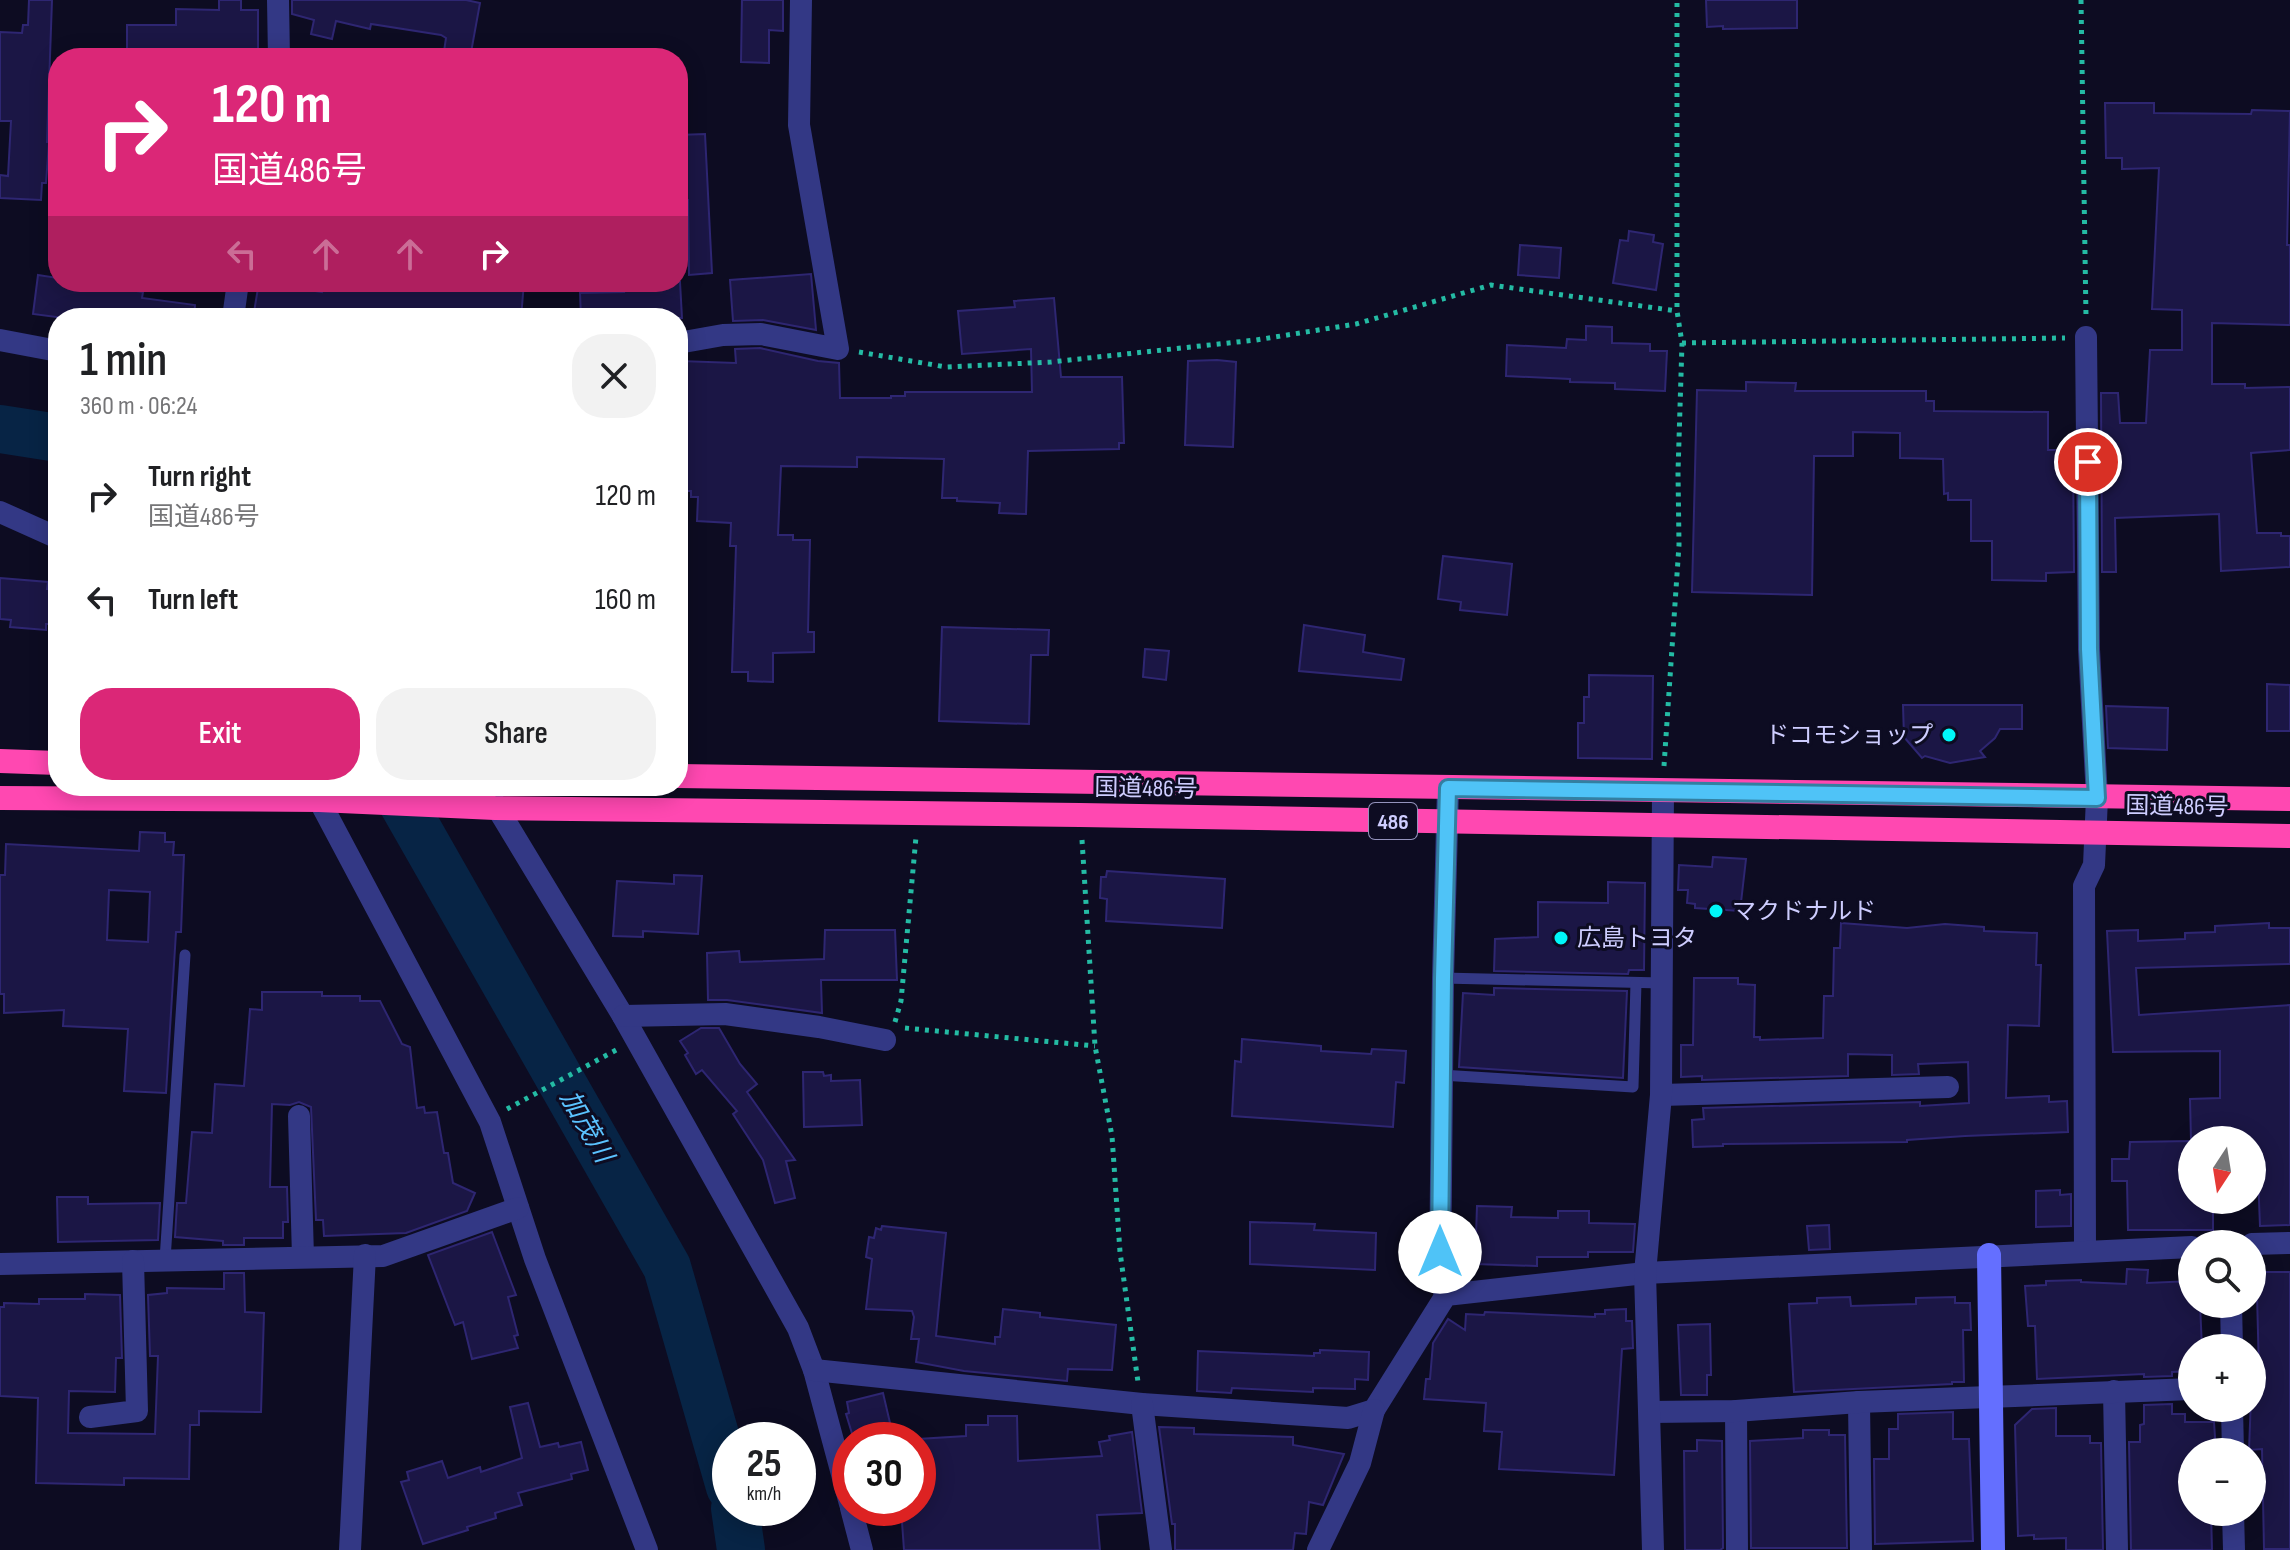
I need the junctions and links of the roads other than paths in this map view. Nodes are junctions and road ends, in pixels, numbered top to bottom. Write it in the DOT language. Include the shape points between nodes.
graph roads {
  1 [pos="278,0"];
  2 [pos="801,0"];
  3 [pos="279,48"];
  4 [pos="2086,337"];
  5 [pos="0,340"];
  6 [pos="688,341"];
  7 [pos="48,349"];
  8 [pos="0,512"];
  9 [pos="48,534"];
  10 [pos="0,761"];
  11 [pos="48,763"];
  12 [pos="688,776"];
  13 [pos="1448,788"];
  14 [pos="1663,791"];
  15 [pos="127,796"];
  16 [pos="319,796"];
  17 [pos="353,796"];
  18 [pos="489,796"];
  19 [pos="0,798"];
  20 [pos="2097,798"];
  21 [pos="2290,799"];
  22 [pos="495,808"];
  23 [pos="1447,822"];
  24 [pos="1664,825"];
  25 [pos="2096,833"];
  26 [pos="2290,836"];
  27 [pos="185,955"];
  28 [pos="1443,978"];
  29 [pos="1636,983"];
  30 [pos="1662,983"];
  31 [pos="623,1016"];
  32 [pos="885,1040"];
  33 [pos="1441,1075"];
  34 [pos="1948,1087"];
  35 [pos="1661,1095"];
  36 [pos="299,1116"];
  37 [pos="518,1208"];
  38 [pos="2290,1243"];
  39 [pos="2266,1244"];
  40 [pos="2178,1248"];
  41 [pos="2085,1251"];
  42 [pos="365,1255"];
  43 [pos="1989,1255"];
  44 [pos="303,1257"];
  45 [pos="165,1260"];
  46 [pos="133,1261"];
  47 [pos="0,1264"];
  48 [pos="1645,1273"];
  49 [pos="1446,1295"];
  50 [pos="814,1370"];
  51 [pos="2178,1389"];
  52 [pos="2114,1391"];
  53 [pos="1991,1396"];
  54 [pos="1859,1402"];
  55 [pos="1142,1404"];
  56 [pos="1374,1410"];
  57 [pos="1736,1411"];
  58 [pos="1651,1412"];
  59 [pos="90,1417"];
  60 [pos="832,1438"];
  61 [pos="855,1526"];
  62 [pos="2233,1526"];
  63 [pos="350,1550"];
  64 [pos="647,1550"];
  65 [pos="862,1550"];
  66 [pos="1161,1550"];
  67 [pos="1318,1550"];
  68 [pos="1653,1550"];
  69 [pos="1737,1550"];
  70 [pos="1861,1550"];
  71 [pos="1993,1550"];
  72 [pos="2117,1550"];
  73 [pos="2234,1550"];
  1 -- 3 [label="street"];
  2 -- 6 [label="street" via="799,125 838,349 761,334"];
  4 -- 20 [label="street" via="2089,649"];
  5 -- 7 [label="street"];
  8 -- 9 [label="street"];
  10 -- 11 [label="highway"];
  12 -- 13 [label="highway, 国道486号 / 486"];
  13 -- 14 [label="highway, 国道486号 / 486"];
  13 -- 23 [label="street"];
  14 -- 20 [label="highway, 国道486号 / 486"];
  14 -- 24 [label="street"];
  15 -- 19 [label="highway, 国道486号 / 486"];
  16 -- 37 [label="street" via="490,1122"];
  17 -- 22 [label="highway, 国道486号 / 486"];
  18 -- 22 [label="street"];
  20 -- 21 [label="highway, 国道486号 / 486"];
  20 -- 25 [label="street"];
  22 -- 23 [label="highway, 国道486号 / 486"];
  22 -- 31 [label="street"];
  23 -- 24 [label="highway, 国道486号 / 486"];
  23 -- 28 [label="street"];
  24 -- 25 [label="highway, 国道486号 / 486"];
  24 -- 30 [label="street"];
  25 -- 26 [label="highway, 国道486号 / 486"];
  25 -- 41 [label="street" via="2094,865 2084,886"];
  27 -- 45 [label="lane"];
  28 -- 29 [label="lane"];
  28 -- 33 [label="street"];
  29 -- 30 [label="lane"];
  29 -- 33 [label="lane" via="1633,1087"];
  30 -- 35 [label="street"];
  31 -- 32 [label="street" via="725,1014"];
  31 -- 50 [label="street" via="798,1328"];
  33 -- 49 [label="street" via="1440,1282"];
  34 -- 35 [label="street"];
  35 -- 48 [label="street"];
  36 -- 44 [label="street"];
  37 -- 42 [label="street" via="383,1256"];
  37 -- 64 [label="street"];
  38 -- 39 [label="street"];
  40 -- 41 [label="street"];
  41 -- 43 [label="street"];
  42 -- 44 [label="street"];
  42 -- 63 [label="street"];
  43 -- 48 [label="street"];
  43 -- 53 [label="street"];
  44 -- 45 [label="street"];
  45 -- 46 [label="street"];
  46 -- 47 [label="street"];
  46 -- 59 [label="street" via="137,1411"];
  48 -- 49 [label="street"];
  48 -- 58 [label="street"];
  49 -- 56 [label="street"];
  50 -- 55 [label="street"];
  50 -- 60 [label="street"];
  51 -- 52 [label="street"];
  52 -- 53 [label="street"];
  52 -- 72 [label="street"];
  53 -- 54 [label="street"];
  53 -- 71 [label="street"];
  54 -- 57 [label="street"];
  54 -- 70 [label="street"];
  55 -- 56 [label="street" via="1348,1418"];
  55 -- 66 [label="street"];
  56 -- 67 [label="street" via="1360,1463"];
  57 -- 58 [label="street"];
  57 -- 69 [label="street"];
  58 -- 68 [label="street"];
  61 -- 65 [label="street"];
  62 -- 73 [label="street"];
}
